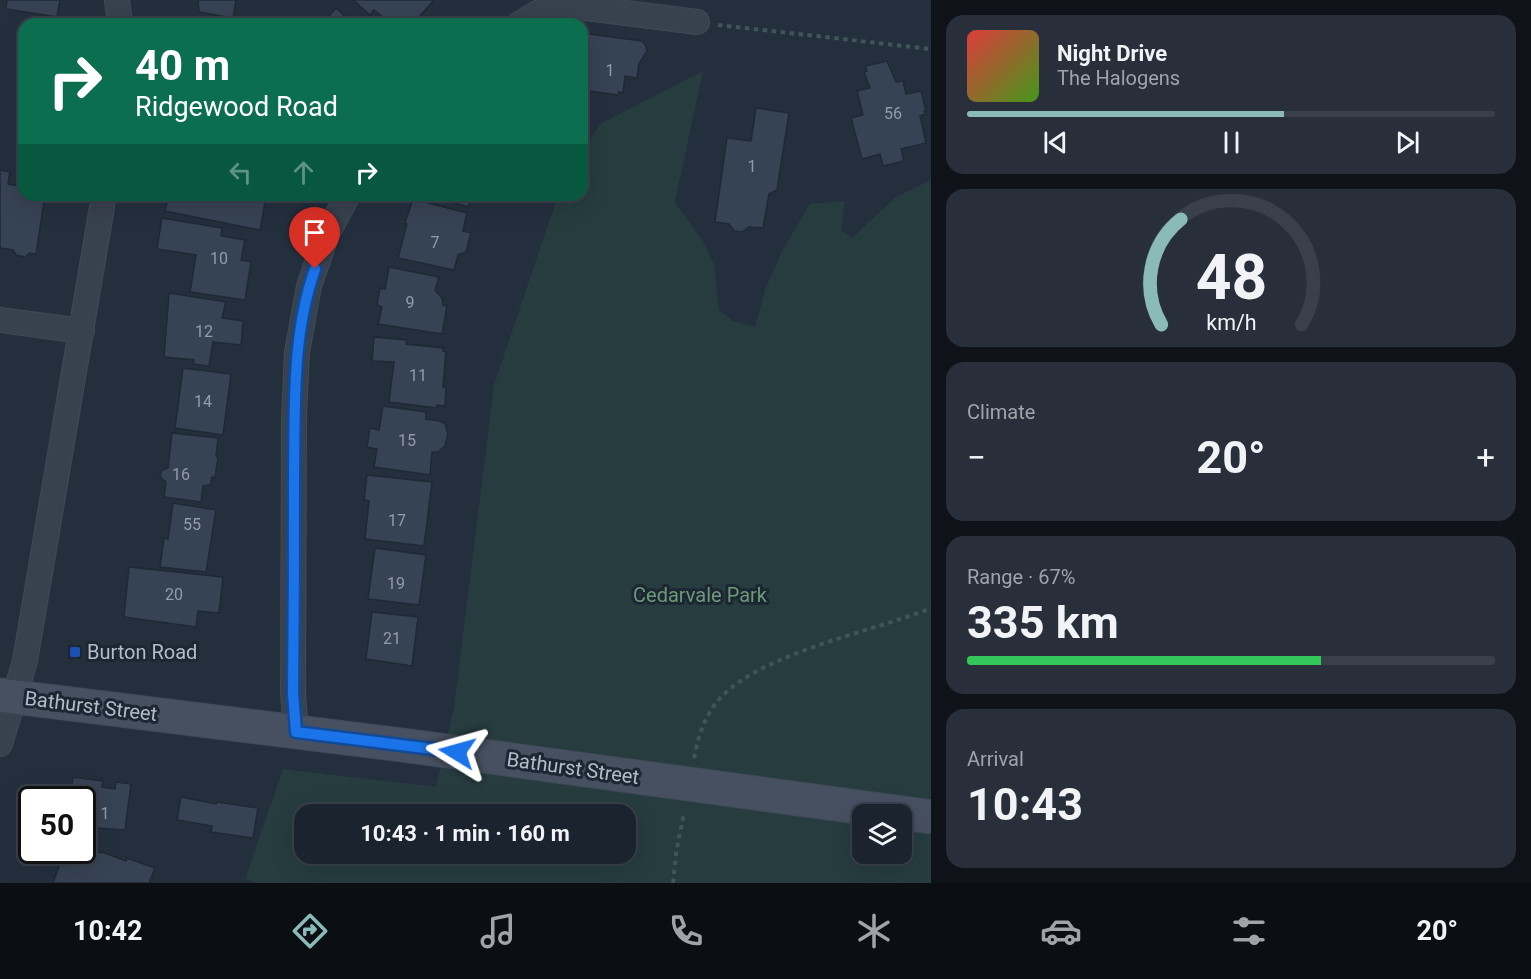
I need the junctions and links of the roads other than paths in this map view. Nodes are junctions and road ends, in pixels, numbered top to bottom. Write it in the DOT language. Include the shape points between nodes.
graph roads {
  1 [pos="117,0"];
  2 [pos="119,18"];
  3 [pos="529,18"];
  4 [pos="697,22"];
  5 [pos="103,201"];
  6 [pos="345,201"];
  7 [pos="0,320"];
  8 [pos="82,331"];
  9 [pos="7,696"];
  10 [pos="296,732"];
  11 [pos="0,744"];
  12 [pos="931,817"];
  1 -- 2 [label="street"];
  3 -- 4 [label="street" via="552,6 563,5"];
  5 -- 8 [label="street"];
  6 -- 10 [label="street" via="327,234 309,286 297,352 293,693"];
  7 -- 8 [label="street"];
  8 -- 9 [label="street" via="25,661"];
  9 -- 10 [label="main road, Bathurst Street"];
  9 -- 11 [label="street"];
  10 -- 12 [label="main road, Bathurst Street, bridge"];
}
